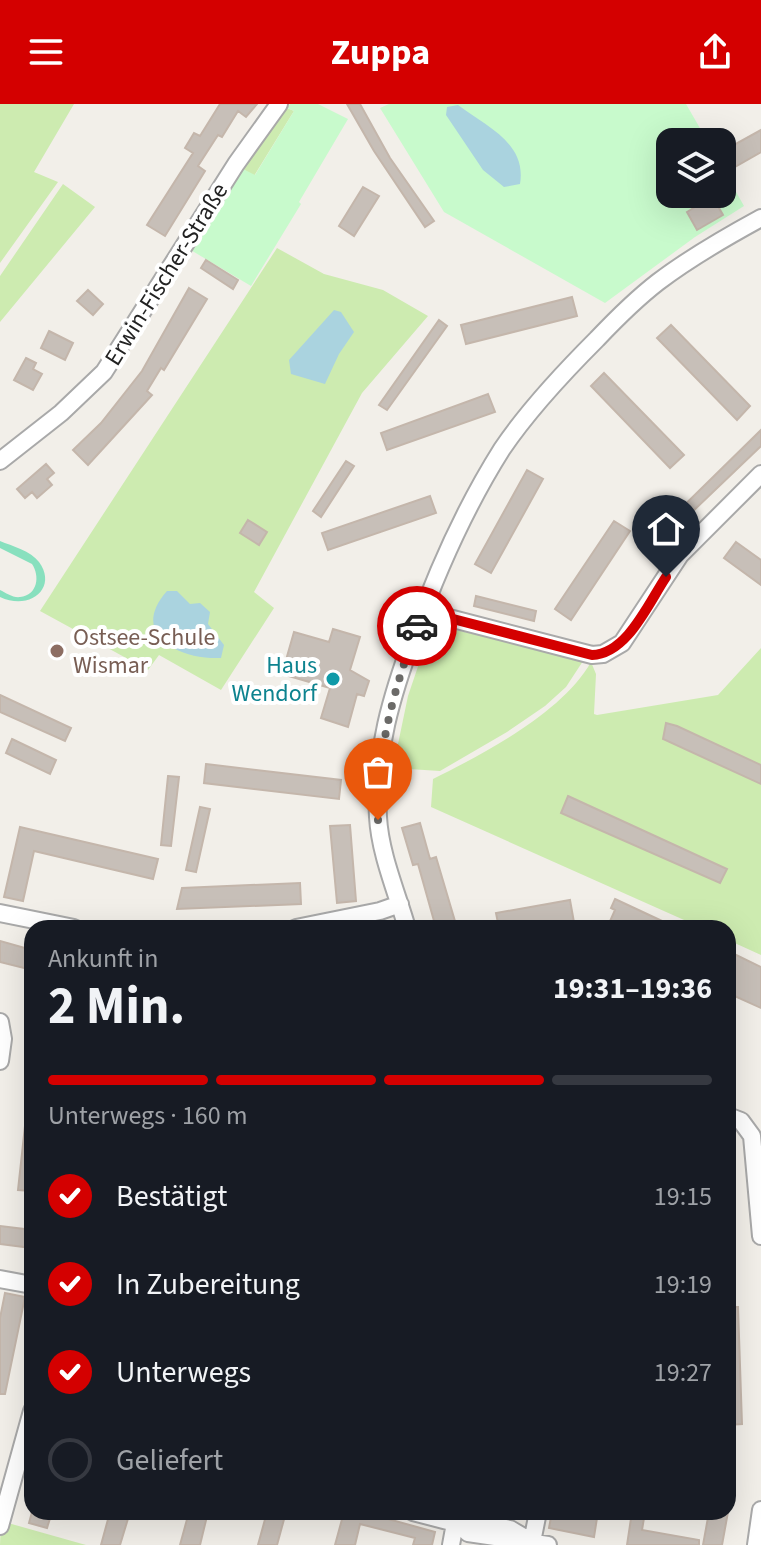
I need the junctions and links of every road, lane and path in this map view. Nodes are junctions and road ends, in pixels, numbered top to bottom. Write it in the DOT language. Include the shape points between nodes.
graph roads {
  1 [pos="279,104"];
  2 [pos="761,218"];
  3 [pos="0,461"];
  4 [pos="761,474"];
  5 [pos="422,611"];
  6 [pos="400,904"];
  7 [pos="0,913"];
  8 [pos="34,920"];
  9 [pos="336,920"];
  10 [pos="405,920"];
  11 [pos="0,1022"];
  12 [pos="0,1061"];
  13 [pos="736,1119"];
  14 [pos="761,1236"];
  15 [pos="0,1279"];
  16 [pos="24,1284"];
  17 [pos="24,1440"];
  18 [pos="761,1510"];
  19 [pos="457,1520"];
  20 [pos="539,1520"];
  21 [pos="0,1526"];
  22 [pos="540,1543"];
  23 [pos="451,1545"];
  24 [pos="756,1545"];
  1 -- 3 [label="street, Erwin-Fischer-Straße" via="104,372"];
  2 -- 5 [label="street" via="654,285 560,377 490,471"];
  4 -- 5 [label="street" via="680,555 622,643 603,654"];
  5 -- 6 [label="street" via="390,707 377,784 378,820"];
  6 -- 9 [label="street"];
  6 -- 10 [label="street"];
  7 -- 8 [label="street"];
  11 -- 12 [label="street"];
  13 -- 14 [label="street" via="752,1136"];
  15 -- 16 [label="street"];
  17 -- 21 [label="street"];
  18 -- 24 [label="street"];
  19 -- 22 [label="street" via="510,1529"];
  19 -- 23 [label="street"];
  20 -- 22 [label="street"];
}
